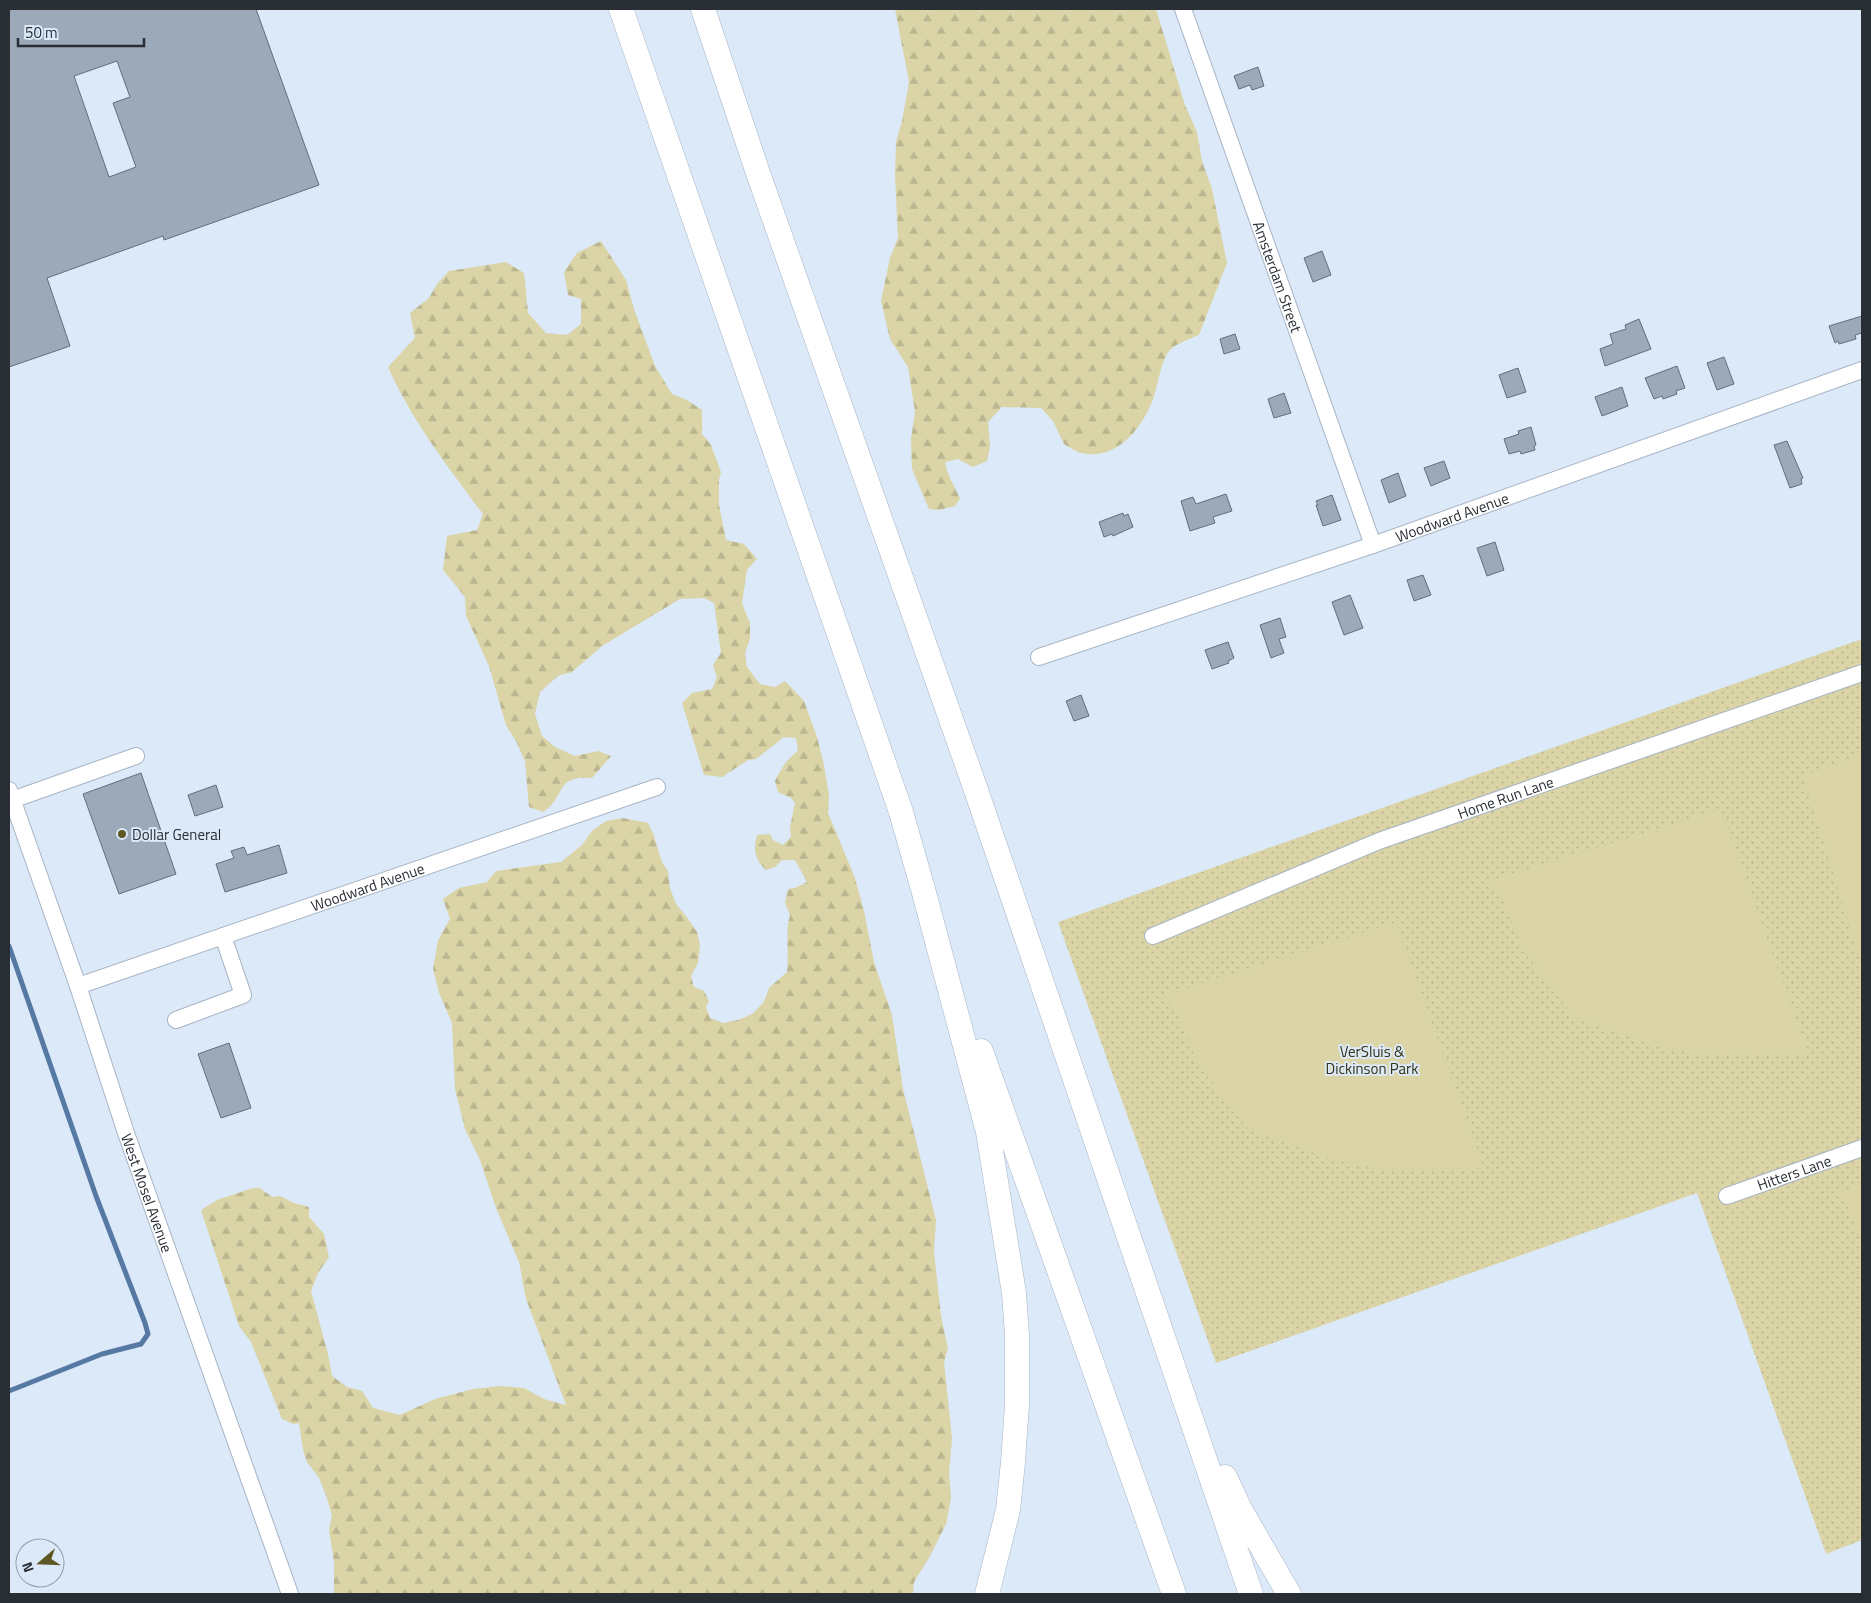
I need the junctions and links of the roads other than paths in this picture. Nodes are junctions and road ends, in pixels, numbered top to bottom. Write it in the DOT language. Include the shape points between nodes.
graph roads {
  1 [pos="621,9"];
  2 [pos="703,9"];
  3 [pos="1183,9"];
  4 [pos="1862,370"];
  5 [pos="1373,545"];
  6 [pos="1039,656"];
  7 [pos="1862,673"];
  8 [pos="136,756"];
  9 [pos="658,787"];
  10 [pos="11,795"];
  11 [pos="924,889"];
  12 [pos="223,936"];
  13 [pos="1153,936"];
  14 [pos="78,986"];
  15 [pos="176,1020"];
  16 [pos="1862,1148"];
  17 [pos="1727,1196"];
  18 [pos="1171,1358"];
  19 [pos="290,1594"];
  20 [pos="987,1594"];
  21 [pos="1174,1594"];
  22 [pos="1251,1594"];
  23 [pos="1289,1594"];
  1 -- 11 [label="highway" via="865,706"];
  2 -- 18 [label="highway"];
  3 -- 5 [label="street, Amsterdam Street"];
  4 -- 5 [label="street, Woodward Avenue"];
  5 -- 6 [label="street, Woodward Avenue"];
  7 -- 13 [label="street, Home Run Lane" via="1379,841"];
  8 -- 10 [label="street"];
  9 -- 12 [label="street, Woodward Avenue"];
  10 -- 14 [label="street, West Mosel Avenue"];
  11 -- 20 [label="highway" via="988,1132 1014,1293 1017,1405 1013,1462 1008,1510"];
  11 -- 21 [label="highway"];
  12 -- 14 [label="street, Woodward Avenue"];
  12 -- 15 [label="street" via="243,995"];
  14 -- 19 [label="street, West Mosel Avenue" via="126,1133"];
  16 -- 17 [label="street, Hitters Lane"];
  18 -- 22 [label="highway"];
  18 -- 23 [label="highway" via="1241,1512"];
}
